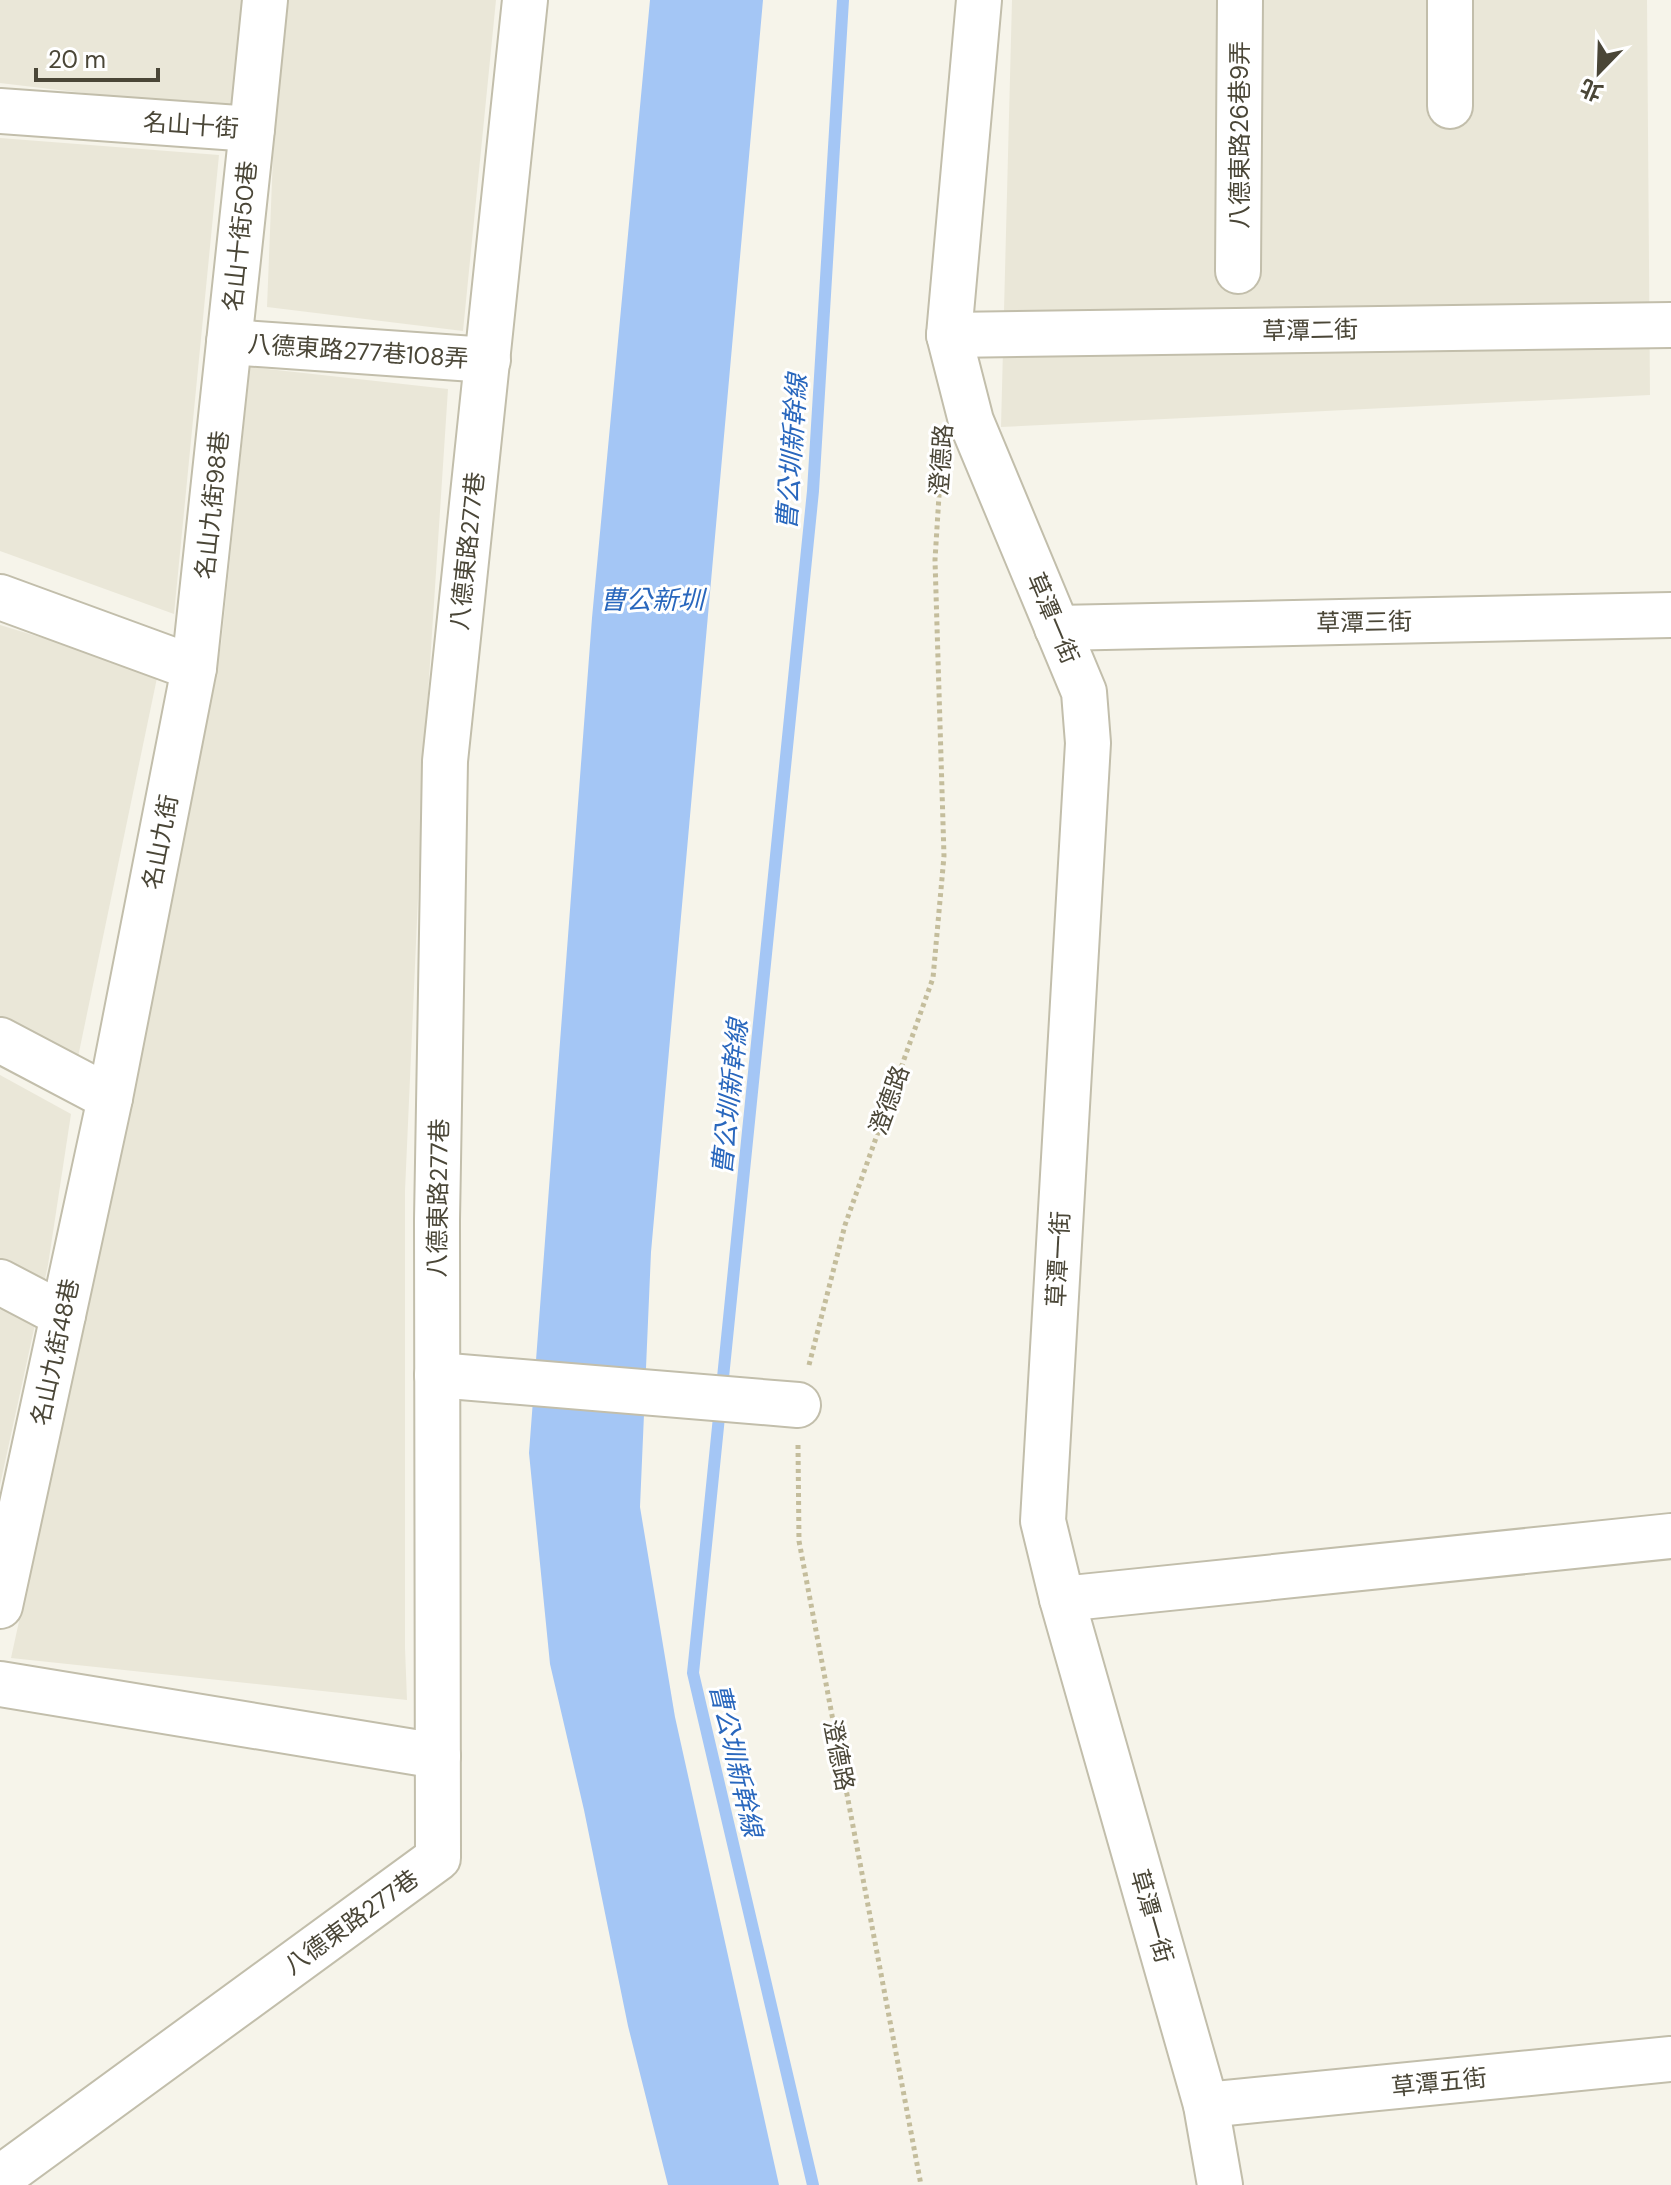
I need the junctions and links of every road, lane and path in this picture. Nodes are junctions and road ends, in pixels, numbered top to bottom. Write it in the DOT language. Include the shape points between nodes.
graph roads {
  1 [pos="265,0"];
  2 [pos="525,0"];
  3 [pos="979,0"];
  4 [pos="1240,0"];
  5 [pos="1450,0"];
  6 [pos="1450,106"];
  7 [pos="0,111"];
  8 [pos="252,129"];
  9 [pos="1238,271"];
  10 [pos="1671,325"];
  11 [pos="949,335"];
  12 [pos="229,342"];
  13 [pos="488,360"];
  14 [pos="941,455"];
  15 [pos="0,597"];
  16 [pos="1671,615"];
  17 [pos="1057,628"];
  18 [pos="194,668"];
  19 [pos="0,1040"];
  20 [pos="110,1098"];
  21 [pos="0,1282"];
  22 [pos="63,1315"];
  23 [pos="437,1375"];
  24 [pos="798,1405"];
  25 [pos="1671,1536"];
  26 [pos="1062,1599"];
  27 [pos="0,1606"];
  28 [pos="0,1684"];
  29 [pos="438,1756"];
  30 [pos="1671,2059"];
  31 [pos="1206,2105"];
  32 [pos="0,2178"];
  33 [pos="921,2185"];
  34 [pos="1220,2185"];
  1 -- 8 [label="street, 名山十街"];
  2 -- 13 [label="street, 八德東路277巷"];
  3 -- 11 [label="street"];
  4 -- 9 [label="street, 八德東路26巷9弄"];
  5 -- 6 [label="street"];
  7 -- 8 [label="street, 名山十街"];
  8 -- 12 [label="street, 名山十街50巷"];
  10 -- 11 [label="street, 草潭二街"];
  11 -- 17 [label="street, 草潭一街" via="971,421"];
  12 -- 13 [label="street, 八德東路277巷108弄"];
  12 -- 18 [label="street, 名山九街98巷"];
  13 -- 23 [label="street, 八德東路277巷" via="445,761"];
  14 -- 24 [label="path, 澄德路" via="935,560 944,856 933,978 845,1225"];
  15 -- 18 [label="street"];
  16 -- 17 [label="street, 草潭三街"];
  17 -- 26 [label="street, 草潭一街" via="1084,692 1088,743 1043,1521"];
  18 -- 20 [label="street, 名山九街"];
  19 -- 20 [label="street"];
  20 -- 22 [label="street, 名山九街48巷"];
  21 -- 22 [label="street"];
  22 -- 27 [label="street, 名山九街48巷"];
  23 -- 24 [label="street"];
  23 -- 29 [label="street, 八德東路277巷"];
  24 -- 33 [label="path, 澄德路" via="799,1541"];
  25 -- 26 [label="street"];
  26 -- 31 [label="street, 草潭一街"];
  28 -- 29 [label="street"];
  29 -- 32 [label="street, 八德東路277巷" via="438,1858"];
  30 -- 31 [label="street, 草潭五街"];
  31 -- 34 [label="street, 草潭一街"];
}
